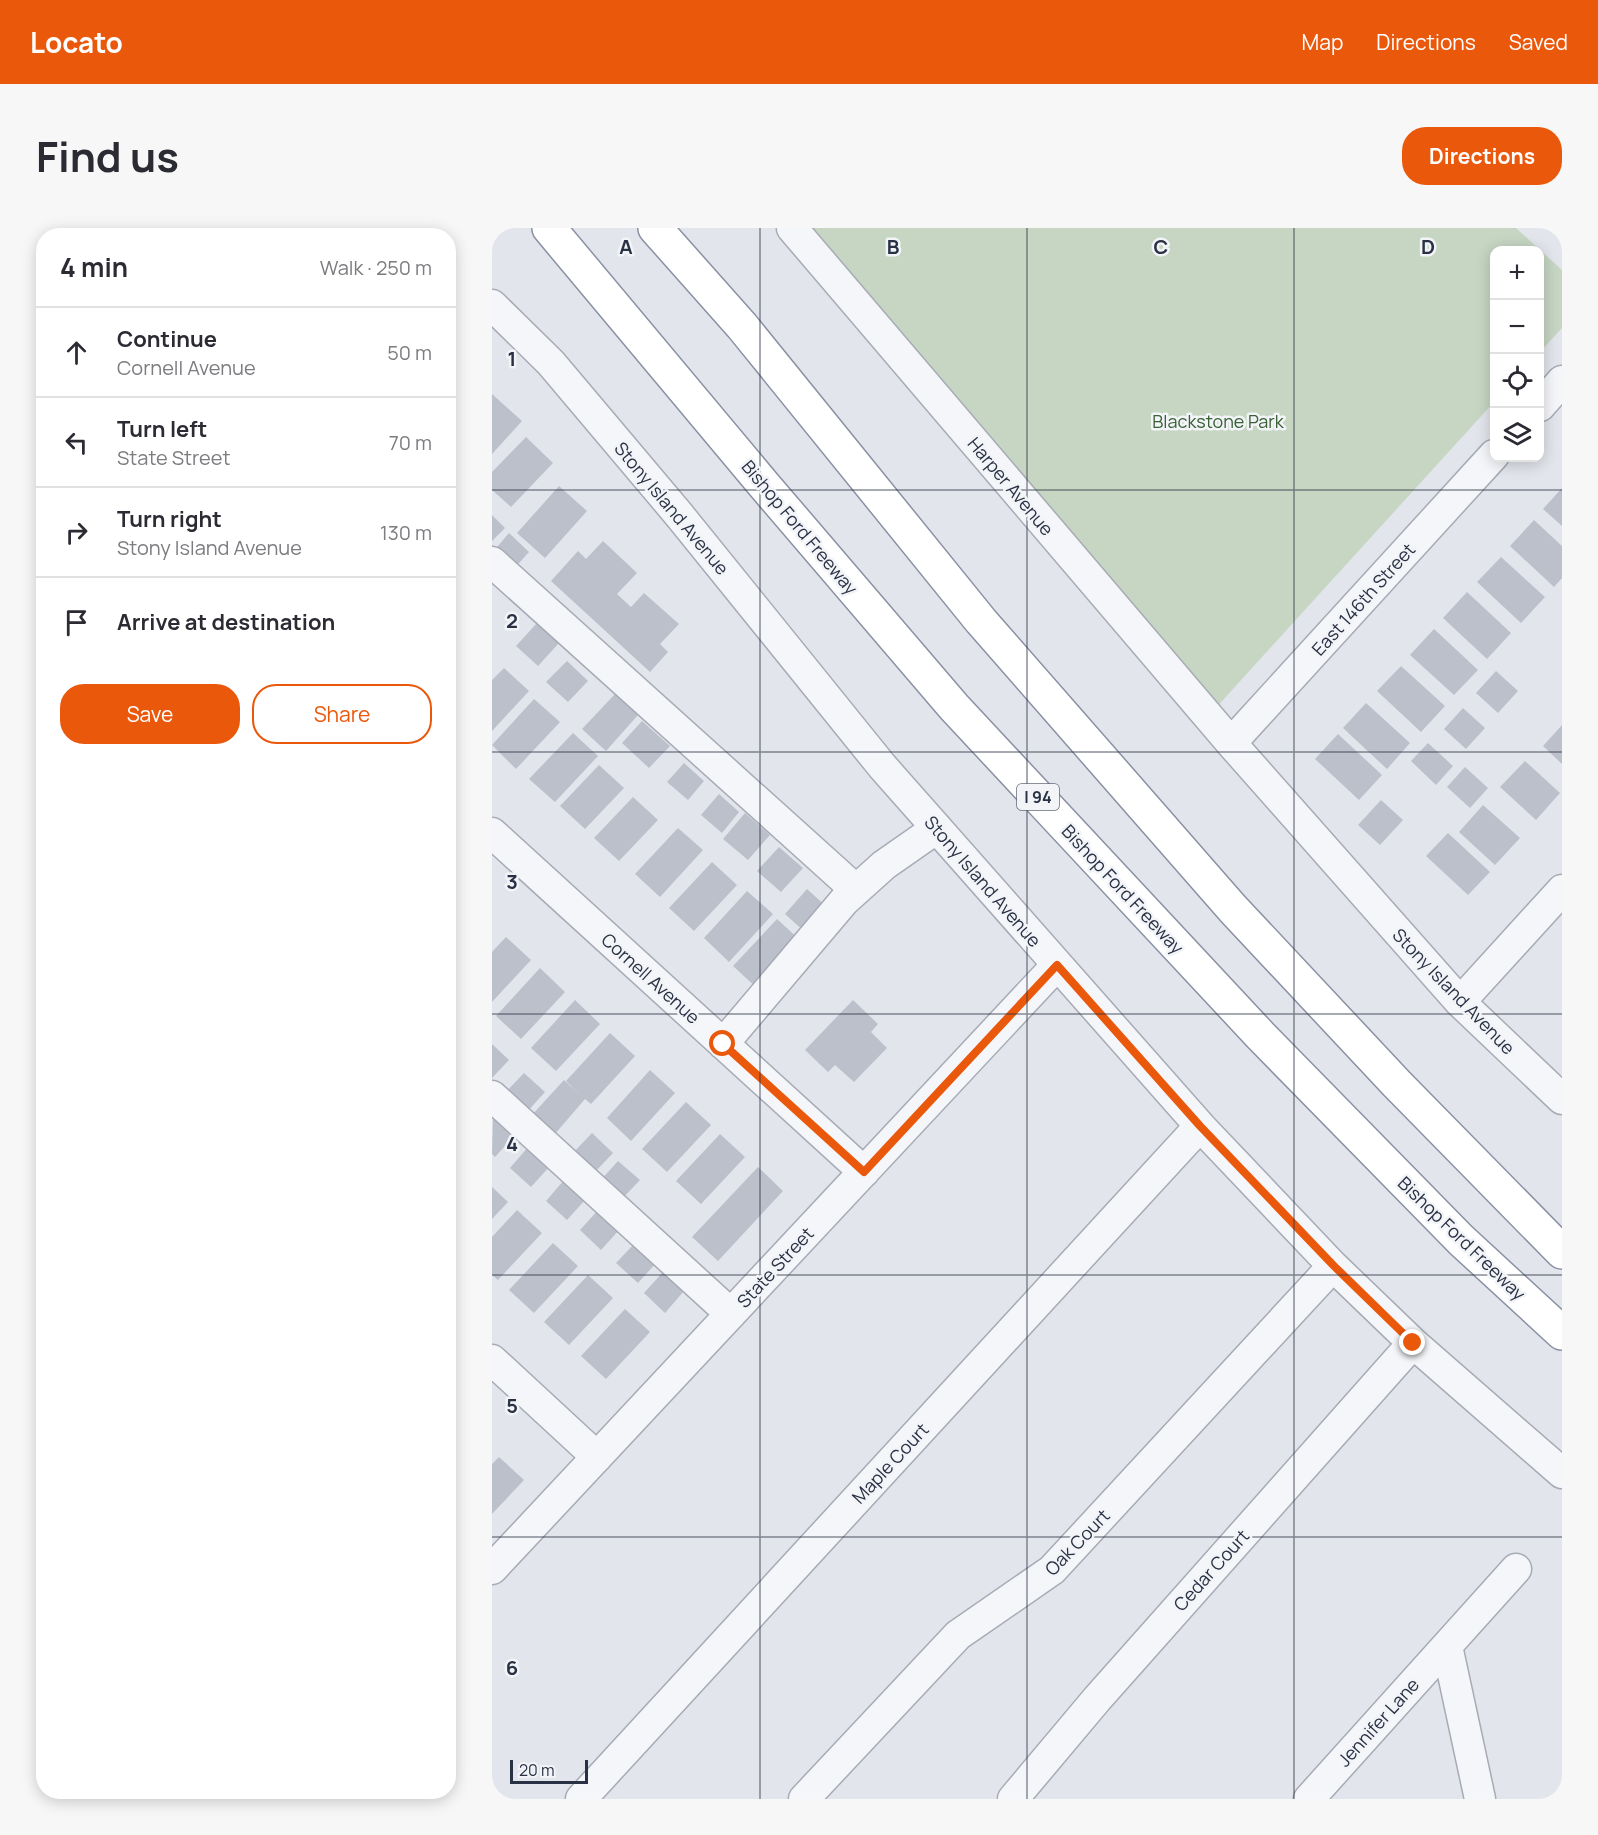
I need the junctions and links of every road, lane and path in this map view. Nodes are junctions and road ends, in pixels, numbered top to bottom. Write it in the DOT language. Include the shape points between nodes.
graph roads {
  1 [pos="549,228"];
  2 [pos="655,228"];
  3 [pos="792,228"];
  4 [pos="492,305"];
  5 [pos="1562,381"];
  6 [pos="1544,401"];
  7 [pos="1490,459"];
  8 [pos="492,562"];
  9 [pos="1231,743"];
  10 [pos="937,828"];
  11 [pos="492,833"];
  12 [pos="856,890"];
  13 [pos="1562,890"];
  14 [pos="1057,965"];
  15 [pos="1460,1002"];
  16 [pos="723,1044"];
  17 [pos="492,1096"];
  18 [pos="1562,1099"];
  19 [pos="1200,1126"];
  20 [pos="864,1172"];
  21 [pos="1562,1252"];
  22 [pos="1334,1266"];
  23 [pos="731,1314"];
  24 [pos="1562,1333"];
  25 [pos="1413,1343"];
  26 [pos="492,1360"];
  27 [pos="597,1457"];
  28 [pos="1562,1473"];
  29 [pos="492,1569"];
  30 [pos="1516,1569"];
  31 [pos="1447,1646"];
  32 [pos="581,1799"];
  33 [pos="804,1799"];
  34 [pos="1013,1799"];
  35 [pos="1309,1799"];
  36 [pos="1480,1799"];
  1 -- 24 [label="highway, Bishop Ford Freeway / I 94" via="954,707 1262,1036 1461,1240"];
  2 -- 21 [label="highway" via="742,326 981,621 1233,909"];
  3 -- 9 [label="street, Harper Avenue"];
  4 -- 10 [label="street, Stony Island Avenue" via="551,363"];
  5 -- 6 [label="street"];
  7 -- 9 [label="street, East 146th Street"];
  8 -- 12 [label="street"];
  9 -- 15 [label="street, Stony Island Avenue"];
  10 -- 12 [label="street"];
  10 -- 14 [label="street, Stony Island Avenue"];
  11 -- 16 [label="street, Cornell Avenue"];
  12 -- 16 [label="street"];
  13 -- 15 [label="street"];
  14 -- 19 [label="street, Stony Island Avenue"];
  14 -- 20 [label="street, State Street"];
  15 -- 18 [label="street, Stony Island Avenue"];
  16 -- 20 [label="street, Cornell Avenue"];
  17 -- 23 [label="street"];
  19 -- 22 [label="street, Stony Island Avenue"];
  19 -- 32 [label="street, Maple Court"];
  20 -- 23 [label="street, State Street"];
  22 -- 25 [label="street, Stony Island Avenue"];
  22 -- 33 [label="street, Oak Court" via="1052,1570 958,1635"];
  23 -- 27 [label="street, State Street"];
  25 -- 28 [label="street, Stony Island Avenue"];
  25 -- 34 [label="street, Cedar Court"];
  26 -- 27 [label="street"];
  27 -- 29 [label="street, State Street"];
  30 -- 31 [label="street, Jennifer Lane"];
  31 -- 35 [label="street, Jennifer Lane"];
  31 -- 36 [label="street"];
}
